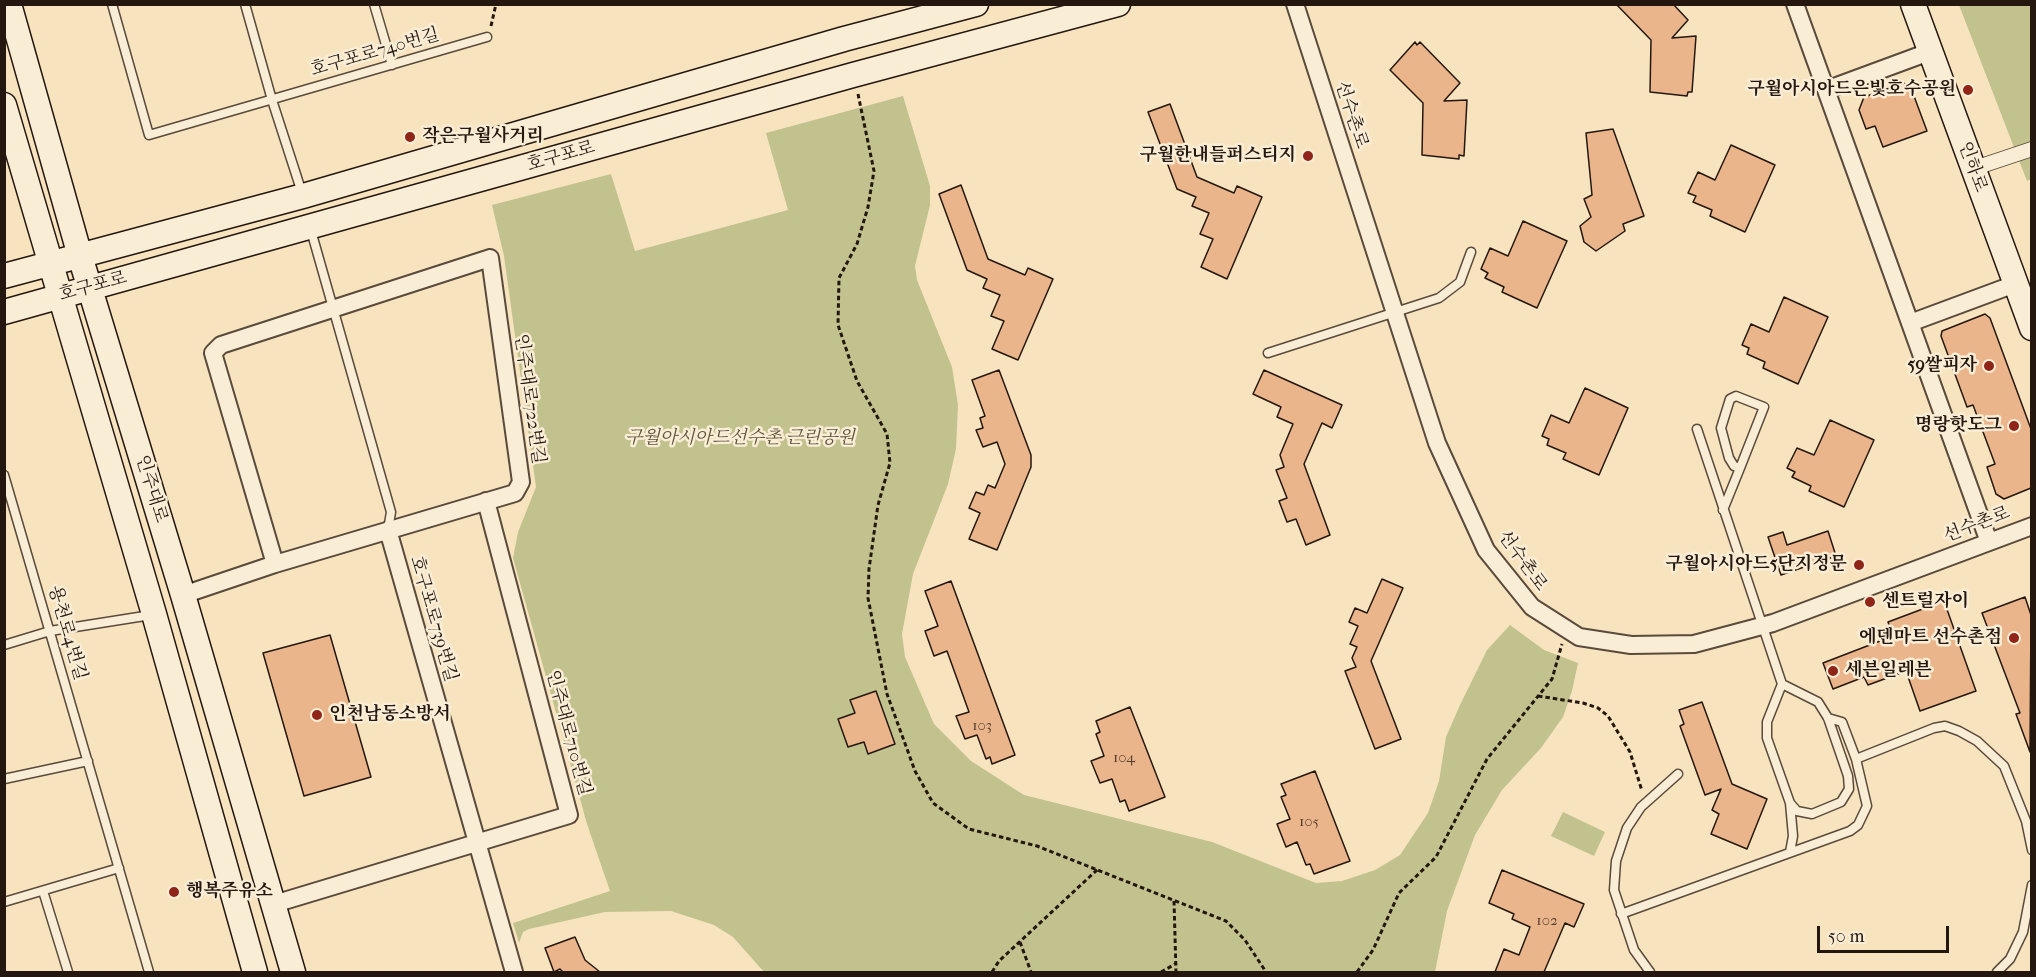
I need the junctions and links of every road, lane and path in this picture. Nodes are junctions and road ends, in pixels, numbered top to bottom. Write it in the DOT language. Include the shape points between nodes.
graph roads {
  1 [pos="9,4"];
  2 [pos="112,4"];
  3 [pos="245,4"];
  4 [pos="374,4"];
  5 [pos="496,4"];
  6 [pos="976,4"];
  7 [pos="1118,4"];
  8 [pos="1295,4"];
  9 [pos="1795,4"];
  10 [pos="1913,4"];
  11 [pos="487,37"];
  12 [pos="1929,52"];
  13 [pos="393,65"];
  14 [pos="853,75"];
  15 [pos="1826,90"];
  16 [pos="272,100"];
  17 [pos="4,105"];
  18 [pos="2031,149"];
  19 [pos="1972,169"];
  20 [pos="303,196"];
  21 [pos="310,227"];
  22 [pos="1471,252"];
  23 [pos="80,256"];
  24 [pos="50,263"];
  25 [pos="4,276"];
  26 [pos="2015,284"];
  27 [pos="90,288"];
  28 [pos="60,296"];
  29 [pos="334,308"];
  30 [pos="4,312"];
  31 [pos="1395,313"];
  32 [pos="1910,323"];
  33 [pos="2031,328"];
  34 [pos="1268,353"];
  35 [pos="1697,429"];
  36 [pos="1740,468"];
  37 [pos="4,475"];
  38 [pos="486,501"];
  39 [pos="1723,510"];
  40 [pos="16,513"];
  41 [pos="4,517"];
  42 [pos="2031,526"];
  43 [pos="388,530"];
  44 [pos="1989,542"];
  45 [pos="275,564"];
  46 [pos="183,595"];
  47 [pos="154,614"];
  48 [pos="1761,626"];
  49 [pos="1566,629"];
  50 [pos="50,631"];
  51 [pos="4,645"];
  52 [pos="1782,684"];
  53 [pos="1538,696"];
  54 [pos="1828,718"];
  55 [pos="1857,759"];
  56 [pos="88,761"];
  57 [pos="1678,774"];
  58 [pos="4,779"];
  59 [pos="1645,803"];
  60 [pos="1790,803"];
  61 [pos="476,844"];
  62 [pos="2031,850"];
  63 [pos="1790,852"];
  64 [pos="119,868"];
  65 [pos="1098,869"];
  66 [pos="2031,885"];
  67 [pos="43,891"];
  68 [pos="1174,901"];
  69 [pos="4,902"];
  70 [pos="274,904"];
  71 [pos="1621,914"];
  72 [pos="1020,942"];
  73 [pos="1177,963"];
  74 [pos="68,972"];
  75 [pos="149,972"];
  76 [pos="255,972"];
  77 [pos="293,972"];
  78 [pos="514,972"];
  79 [pos="992,972"];
  80 [pos="1031,972"];
  81 [pos="1161,972"];
  82 [pos="1176,972"];
  83 [pos="1266,972"];
  84 [pos="1357,972"];
  85 [pos="1650,972"];
  86 [pos="1997,972"];
  1 -- 23 [label="main road, 인주대로"];
  2 -- 16 [label="lane, 호구포로740번길" via="149,135"];
  3 -- 16 [label="lane"];
  4 -- 13 [label="lane"];
  5 -- 11 [label="path"];
  6 -- 20 [label="main road, 호구포로"];
  7 -- 14 [label="main road, 호구포로"];
  8 -- 31 [label="street, 선수촌로"];
  9 -- 15 [label="street"];
  10 -- 12 [label="main road, 인하로"];
  11 -- 13 [label="lane, 호구포로740번길"];
  12 -- 15 [label="street"];
  12 -- 19 [label="main road, 인하로"];
  13 -- 16 [label="lane, 호구포로740번길"];
  14 -- 21 [label="main road, 호구포로"];
  14 -- 65 [label="path" via="874,171 856,244 838,278 837,325 857,381 887,434 890,463 878,505 868,598 887,694 915,771 933,802 969,829 1037,846"];
  15 -- 32 [label="street"];
  16 -- 20 [label="lane"];
  17 -- 24 [label="main road, 인주대로"];
  18 -- 19 [label="street"];
  19 -- 26 [label="main road, 인하로"];
  20 -- 23 [label="main road, 호구포로"];
  21 -- 27 [label="main road, 호구포로"];
  21 -- 29 [label="lane, 호구포로739번길"];
  22 -- 31 [label="lane" via="1460,282 1449,292"];
  23 -- 24 [label="main road, 호구포로"];
  23 -- 27 [label="main road, 인주대로"];
  24 -- 25 [label="main road, 호구포로"];
  24 -- 28 [label="main road, 인주대로"];
  26 -- 32 [label="street"];
  26 -- 33 [label="main road, 인하로"];
  27 -- 28 [label="main road, 호구포로"];
  27 -- 46 [label="main road, 인주대로"];
  28 -- 30 [label="main road, 호구포로"];
  28 -- 47 [label="main road, 인주대로"];
  29 -- 38 [label="street, 인주대로722번길" via="490,258 521,482 515,492"];
  29 -- 43 [label="lane, 호구포로739번길" via="391,512"];
  29 -- 45 [label="street" via="221,345 213,353"];
  31 -- 34 [label="lane"];
  31 -- 49 [label="street, 선수촌로" via="1437,442 1486,550 1532,607"];
  32 -- 44 [label="street"];
  35 -- 39 [label="lane"];
  36 -- 36 [label="lane" via="1764,407 1736,396 1731,399 1721,429 1729,458"];
  36 -- 39 [label="lane"];
  37 -- 40 [label="lane, 용천로4번길"];
  38 -- 43 [label="street, 인주대로722번길"];
  38 -- 61 [label="street, 인주대로710번길" via="569,815"];
  39 -- 48 [label="lane"];
  40 -- 41 [label="lane"];
  40 -- 50 [label="lane, 용천로4번길"];
  42 -- 44 [label="street, 선수촌로"];
  43 -- 45 [label="street, 인주대로722번길"];
  43 -- 61 [label="street, 호구포로739번길"];
  44 -- 48 [label="street, 선수촌로"];
  45 -- 46 [label="street, 인주대로722번길"];
  46 -- 70 [label="main road, 인주대로"];
  47 -- 50 [label="lane"];
  47 -- 76 [label="main road, 인주대로"];
  48 -- 49 [label="street, 선수촌로" via="1694,644 1631,645 1579,637"];
  48 -- 52 [label="lane"];
  49 -- 53 [label="path" via="1552,678"];
  50 -- 51 [label="lane"];
  50 -- 56 [label="lane, 용천로4번길"];
  52 -- 54 [label="lane" via="1818,702"];
  52 -- 60 [label="lane" via="1767,722 1767,738"];
  53 -- 59 [label="path" via="1590,706 1608,716 1630,752"];
  53 -- 84 [label="path" via="1487,759 1436,857 1400,893"];
  54 -- 55 [label="lane" via="1842,722"];
  54 -- 60 [label="lane" via="1850,789 1841,802 1812,814 1797,811"];
  55 -- 62 [label="lane" via="1934,728 1945,726 1959,731 1977,741 2004,766 2022,811"];
  55 -- 63 [label="lane" via="1867,806 1858,825"];
  56 -- 58 [label="lane"];
  56 -- 64 [label="lane, 용천로4번길"];
  57 -- 59 [label="lane"];
  59 -- 71 [label="lane" via="1627,828 1616,861 1614,890"];
  60 -- 63 [label="lane"];
  61 -- 70 [label="street, 인주대로710번길"];
  61 -- 78 [label="street, 호구포로739번길"];
  63 -- 71 [label="lane"];
  64 -- 67 [label="lane"];
  64 -- 75 [label="lane, 용천로4번길"];
  65 -- 68 [label="path"];
  65 -- 72 [label="path"];
  66 -- 86 [label="lane" via="2023,932 2010,959"];
  67 -- 69 [label="lane"];
  67 -- 74 [label="lane"];
  68 -- 73 [label="path"];
  68 -- 83 [label="path" via="1226,921 1245,940"];
  70 -- 77 [label="main road, 인주대로"];
  71 -- 85 [label="lane" via="1635,950"];
  72 -- 79 [label="path"];
  72 -- 80 [label="path"];
  73 -- 81 [label="path"];
  73 -- 82 [label="path"];
}
